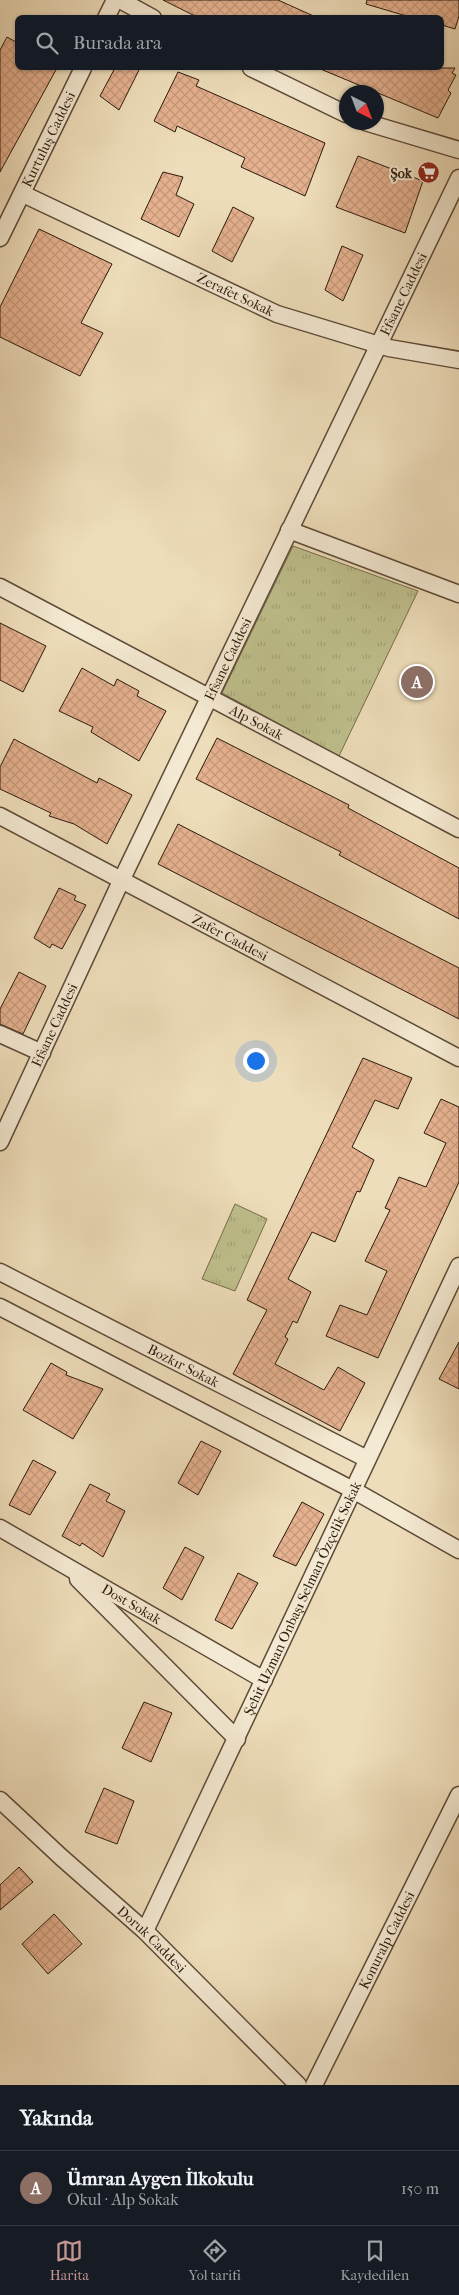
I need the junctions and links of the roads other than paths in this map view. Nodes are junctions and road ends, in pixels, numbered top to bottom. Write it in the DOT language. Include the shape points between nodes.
graph roads {
  1 [pos="114,0"];
  2 [pos="120,0"];
  3 [pos="107,15"];
  4 [pos="148,15"];
  5 [pos="82,70"];
  6 [pos="255,70"];
  7 [pos="339,111"];
  8 [pos="384,128"];
  9 [pos="459,150"];
  10 [pos="459,178"];
  11 [pos="23,194"];
  12 [pos="0,238"];
  13 [pos="379,345"];
  14 [pos="459,360"];
  15 [pos="289,530"];
  16 [pos="0,587"];
  17 [pos="459,594"];
  18 [pos="209,697"];
  19 [pos="0,816"];
  20 [pos="459,829"];
  21 [pos="121,881"];
  22 [pos="0,1034"];
  23 [pos="42,1053"];
  24 [pos="459,1058"];
  25 [pos="0,1142"];
  26 [pos="459,1266"];
  27 [pos="0,1272"];
  28 [pos="0,1307"];
  29 [pos="366,1459"];
  30 [pos="353,1490"];
  31 [pos="0,1528"];
  32 [pos="459,1550"];
  33 [pos="64,1564"];
  34 [pos="264,1680"];
  35 [pos="237,1739"];
  36 [pos="459,1795"];
  37 [pos="0,1800"];
  38 [pos="145,1931"];
  39 [pos="298,2085"];
  40 [pos="314,2085"];
  1 -- 3 [label="street"];
  2 -- 4 [label="street"];
  5 -- 11 [label="street, Kurtuluş Caddesi"];
  6 -- 7 [label="street"];
  8 -- 9 [label="street"];
  10 -- 13 [label="street, Efsane Caddesi"];
  11 -- 12 [label="street, Kurtuluş Caddesi"];
  11 -- 13 [label="street, Zerafet Sokak" via="277,314"];
  13 -- 14 [label="street, Zerafet Sokak"];
  13 -- 15 [label="street, Efsane Caddesi"];
  15 -- 17 [label="street"];
  15 -- 18 [label="street, Efsane Caddesi"];
  16 -- 18 [label="street, Alp Sokak"];
  18 -- 20 [label="street, Alp Sokak"];
  18 -- 21 [label="street, Efsane Caddesi"];
  19 -- 21 [label="street, Zafer Caddesi"];
  21 -- 23 [label="street, Efsane Caddesi"];
  21 -- 24 [label="street, Zafer Caddesi"];
  22 -- 23 [label="street"];
  23 -- 25 [label="street, Efsane Caddesi"];
  26 -- 29 [label="street, Şehit Uzman Onbaşı Selman Özçelik Sokak"];
  27 -- 29 [label="street, Bozkır Sokak"];
  28 -- 30 [label="street"];
  29 -- 30 [label="street, Şehit Uzman Onbaşı Selman Özçelik Sokak"];
  30 -- 32 [label="street"];
  30 -- 34 [label="street, Şehit Uzman Onbaşı Selman Özçelik Sokak"];
  31 -- 33 [label="street, Dost Sokak"];
  33 -- 34 [label="street, Dost Sokak"];
  33 -- 35 [label="street"];
  34 -- 35 [label="street, Şehit Uzman Onbaşı Selman Özçelik Sokak"];
  35 -- 38 [label="street, Şehit Uzman Onbaşı Selman Özçelik Sokak"];
  36 -- 40 [label="street, Konuralp Caddesi"];
  37 -- 38 [label="street, Doruk Caddesi"];
  38 -- 39 [label="street, Doruk Caddesi"];
}
